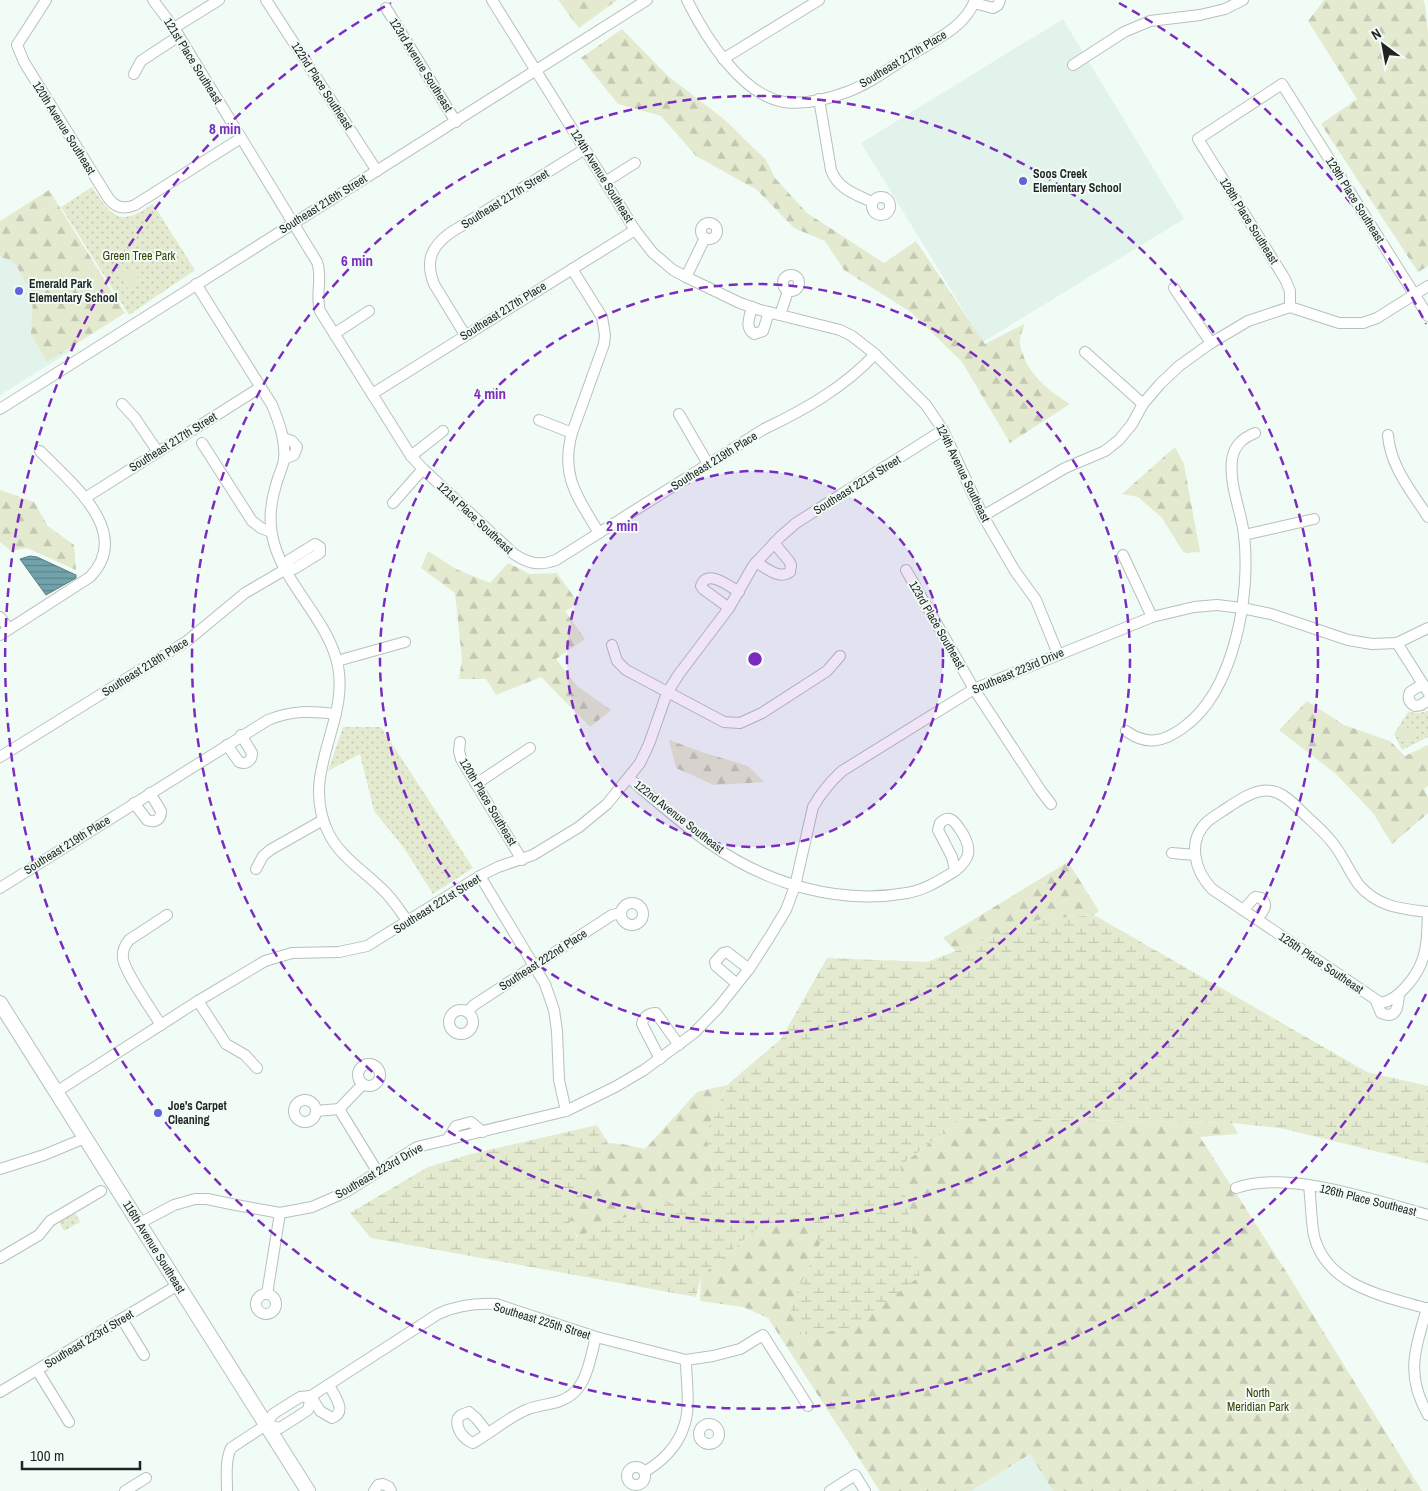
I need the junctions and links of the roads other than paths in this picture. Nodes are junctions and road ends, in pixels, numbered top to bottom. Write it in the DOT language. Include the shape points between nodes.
graph roads {
  1 [pos="46,0"];
  2 [pos="153,0"];
  3 [pos="219,0"];
  4 [pos="266,0"];
  5 [pos="492,0"];
  6 [pos="647,0"];
  7 [pos="687,0"];
  8 [pos="819,0"];
  9 [pos="1000,0"];
  10 [pos="1243,0"];
  11 [pos="974,2"];
  12 [pos="386,8"];
  13 [pos="176,32"];
  14 [pos="723,59"];
  15 [pos="1073,65"];
  16 [pos="536,71"];
  17 [pos="134,74"];
  18 [pos="1282,84"];
  19 [pos="819,99"];
  20 [pos="456,122"];
  21 [pos="241,138"];
  22 [pos="585,149"];
  23 [pos="635,163"];
  24 [pos="377,171"];
  25 [pos="605,182"];
  26 [pos="872,202"];
  27 [pos="294,223"];
  28 [pos="635,230"];
  29 [pos="705,238"];
  30 [pos="572,269"];
  31 [pos="686,278"];
  32 [pos="196,284"];
  33 [pos="1428,286"];
  34 [pos="1174,288"];
  35 [pos="788,291"];
  36 [pos="1414,295"];
  37 [pos="752,307"];
  38 [pos="1290,307"];
  39 [pos="369,311"];
  40 [pos="769,312"];
  41 [pos="780,315"];
  42 [pos="1428,316"];
  43 [pos="334,334"];
  44 [pos="465,334"];
  45 [pos="1211,343"];
  46 [pos="1086,352"];
  47 [pos="875,354"];
  48 [pos="261,387"];
  49 [pos="372,394"];
  50 [pos="122,404"];
  51 [pos="1143,404"];
  52 [pos="0,409"];
  53 [pos="679,414"];
  54 [pos="539,420"];
  55 [pos="943,430"];
  56 [pos="443,431"];
  57 [pos="1256,432"];
  58 [pos="572,433"];
  59 [pos="1388,435"];
  60 [pos="202,443"];
  61 [pos="40,451"];
  62 [pos="158,452"];
  63 [pos="411,456"];
  64 [pos="708,464"];
  65 [pos="423,469"];
  66 [pos="85,498"];
  67 [pos="393,503"];
  68 [pos="983,516"];
  69 [pos="1428,518"];
  70 [pos="1314,519"];
  71 [pos="272,532"];
  72 [pos="600,533"];
  73 [pos="1244,535"];
  74 [pos="774,543"];
  75 [pos="1123,555"];
  76 [pos="756,562"];
  77 [pos="548,563"];
  78 [pos="286,569"];
  79 [pos="906,570"];
  80 [pos="739,592"];
  81 [pos="729,608"];
  82 [pos="1242,608"];
  83 [pos="0,617"];
  84 [pos="1152,617"];
  85 [pos="1428,628"];
  86 [pos="4,632"];
  87 [pos="405,642"];
  88 [pos="1397,643"];
  89 [pos="612,645"];
  90 [pos="1058,654"];
  91 [pos="840,656"];
  92 [pos="337,661"];
  93 [pos="1425,688"];
  94 [pos="974,689"];
  95 [pos="667,693"];
  96 [pos="1428,700"];
  97 [pos="336,714"];
  98 [pos="1126,731"];
  99 [pos="241,736"];
  100 [pos="460,742"];
  101 [pos="227,745"];
  102 [pos="530,748"];
  103 [pos="0,757"];
  104 [pos="629,778"];
  105 [pos="476,784"];
  106 [pos="150,793"];
  107 [pos="134,803"];
  108 [pos="1052,804"];
  109 [pos="323,820"];
  110 [pos="1172,853"];
  111 [pos="1195,855"];
  112 [pos="522,860"];
  113 [pos="256,869"];
  114 [pos="955,871"];
  115 [pos="480,876"];
  116 [pos="795,886"];
  117 [pos="0,888"];
  118 [pos="1244,910"];
  119 [pos="621,913"];
  120 [pos="1428,913"];
  121 [pos="167,915"];
  122 [pos="1257,919"];
  123 [pos="408,922"];
  124 [pos="535,966"];
  125 [pos="749,969"];
  126 [pos="737,984"];
  127 [pos="1399,994"];
  128 [pos="198,1001"];
  129 [pos="1376,1001"];
  130 [pos="0,1003"];
  131 [pos="467,1012"];
  132 [pos="161,1025"];
  133 [pos="679,1046"];
  134 [pos="660,1059"];
  135 [pos="257,1068"];
  136 [pos="363,1084"];
  137 [pos="56,1092"];
  138 [pos="340,1109"];
  139 [pos="316,1111"];
  140 [pos="566,1111"];
  141 [pos="85,1138"];
  142 [pos="0,1169"];
  143 [pos="377,1171"];
  144 [pos="1309,1186"];
  145 [pos="1236,1188"];
  146 [pos="102,1191"];
  147 [pos="280,1213"];
  148 [pos="1428,1215"];
  149 [pos="140,1223"];
  150 [pos="0,1258"];
  151 [pos="178,1285"];
  152 [pos="267,1294"];
  153 [pos="1427,1308"];
  154 [pos="122,1319"];
  155 [pos="596,1337"];
  156 [pos="144,1355"];
  157 [pos="686,1360"];
  158 [pos="37,1370"];
  159 [pos="328,1385"];
  160 [pos="0,1392"];
  161 [pos="311,1396"];
  162 [pos="808,1406"];
  163 [pos="1428,1415"];
  164 [pos="68,1422"];
  165 [pos="266,1425"];
  166 [pos="684,1426"];
  167 [pos="699,1431"];
  168 [pos="488,1434"];
  169 [pos="644,1472"];
  170 [pos="146,1478"];
  171 [pos="125,1491"];
  172 [pos="227,1491"];
  173 [pos="308,1491"];
  174 [pos="374,1491"];
  175 [pos="390,1491"];
  176 [pos="830,1491"];
  177 [pos="865,1491"];
  1 -- 21 [label="street, 120th Avenue Southeast" via="17,45 24,62 107,196 117,206 135,205"];
  2 -- 13 [label="street, 121st Place Southeast"];
  3 -- 13 [label="street"];
  4 -- 24 [label="street, 122nd Place Southeast"];
  5 -- 16 [label="street, 124th Avenue Southeast"];
  6 -- 16 [label="street, Southeast 216th Street"];
  7 -- 14 [label="street, Southeast 217th Place"];
  8 -- 14 [label="street"];
  9 -- 11 [label="street" via="993,8"];
  10 -- 15 [label="street" via="1200,16 1150,21 1124,32"];
  11 -- 19 [label="street, Southeast 217th Place" via="955,27 877,76 847,92"];
  12 -- 20 [label="street, 123rd Avenue Southeast"];
  13 -- 17 [label="street" via="141,61"];
  13 -- 21 [label="street, 121st Place Southeast"];
  14 -- 19 [label="street, Southeast 217th Place" via="750,86 782,102"];
  16 -- 20 [label="street, Southeast 216th Street"];
  16 -- 22 [label="street, 124th Avenue Southeast"];
  18 -- 36 [label="street, 129th Place Southeast"];
  18 -- 38 [label="street, 128th Place Southeast" via="1198,139 1285,279 1290,291"];
  19 -- 26 [label="street" via="834,177 842,187"];
  20 -- 24 [label="street, Southeast 216th Street"];
  21 -- 27 [label="street, 121st Place Southeast"];
  22 -- 25 [label="street, 124th Avenue Southeast"];
  22 -- 44 [label="street, Southeast 217th Street" via="440,240 430,268 434,284"];
  23 -- 25 [label="street"];
  24 -- 27 [label="street, Southeast 216th Street"];
  25 -- 28 [label="street, 124th Avenue Southeast"];
  27 -- 32 [label="street, Southeast 216th Street"];
  27 -- 43 [label="street, 121st Place Southeast" via="320,270 318,304"];
  28 -- 30 [label="street, Southeast 217th Place"];
  28 -- 31 [label="street, 124th Avenue Southeast" via="657,258"];
  29 -- 31 [label="street"];
  30 -- 44 [label="street, Southeast 217th Place"];
  30 -- 58 [label="street" via="602,317 605,335"];
  31 -- 37 [label="street, 124th Avenue Southeast"];
  32 -- 48 [label="street"];
  32 -- 52 [label="street, Southeast 216th Street"];
  33 -- 36 [label="street"];
  34 -- 45 [label="street"];
  35 -- 41 [label="street"];
  36 -- 38 [label="street" via="1363,324 1339,323"];
  36 -- 42 [label="street, 129th Place Southeast"];
  37 -- 40 [label="street, 124th Avenue Southeast"];
  37 -- 40 [label="street" via="748,326 754,334 763,330"];
  38 -- 45 [label="street" via="1248,320"];
  39 -- 43 [label="street"];
  40 -- 41 [label="street, 124th Avenue Southeast"];
  41 -- 47 [label="street, 124th Avenue Southeast" via="840,330"];
  43 -- 49 [label="street, 121st Place Southeast"];
  44 -- 49 [label="street, Southeast 217th Place"];
  45 -- 51 [label="street" via="1179,366"];
  46 -- 51 [label="street"];
  47 -- 55 [label="street, 124th Avenue Southeast" via="926,406"];
  47 -- 64 [label="street, Southeast 219th Place" via="849,380"];
  48 -- 62 [label="street, Southeast 217th Street"];
  48 -- 71 [label="street" via="272,405 283,438 284,459 272,501"];
  49 -- 63 [label="street, 121st Place Southeast"];
  50 -- 62 [label="street"];
  51 -- 68 [label="street" via="1132,424 1105,451 1065,468"];
  53 -- 64 [label="street"];
  54 -- 58 [label="street"];
  55 -- 68 [label="street, 124th Avenue Southeast"];
  55 -- 74 [label="street, Southeast 221st Street" via="796,523"];
  56 -- 63 [label="street"];
  57 -- 73 [label="street" via="1237,446 1232,459 1231,473"];
  58 -- 72 [label="street" via="567,460 572,484"];
  59 -- 69 [label="street" via="1393,461"];
  60 -- 71 [label="street" via="252,521"];
  61 -- 66 [label="street"];
  62 -- 66 [label="street, Southeast 217th Street"];
  63 -- 65 [label="street, 121st Place Southeast"];
  64 -- 72 [label="street, Southeast 219th Place"];
  65 -- 67 [label="street"];
  65 -- 77 [label="street, 121st Place Southeast" via="514,554 532,563"];
  66 -- 86 [label="street" via="106,536 105,551 98,568 90,577"];
  68 -- 90 [label="street, 124th Avenue Southeast" via="1036,600"];
  70 -- 73 [label="street"];
  71 -- 78 [label="street"];
  72 -- 77 [label="street, Southeast 219th Place"];
  73 -- 82 [label="street"];
  74 -- 76 [label="street, Southeast 221st Street"];
  74 -- 76 [label="street" via="789,561 790,572 778,575"];
  75 -- 84 [label="street"];
  76 -- 80 [label="street, Southeast 221st Street"];
  78 -- 92 [label="street" via="325,632"];
  78 -- 103 [label="street, Southeast 218th Place" via="246,593 187,641"];
  79 -- 94 [label="street, 123rd Place Southeast"];
  80 -- 81 [label="street, Southeast 221st Street"];
  80 -- 81 [label="street" via="714,578 702,582 703,590"];
  81 -- 95 [label="street, Southeast 221st Street" via="692,654"];
  82 -- 84 [label="street, Southeast 223rd Drive" via="1194,607"];
  82 -- 88 [label="street, Southeast 223rd Drive" via="1278,616 1348,640 1372,644"];
  82 -- 98 [label="street" via="1228,667 1206,706 1193,721 1166,738 1150,741 1141,740"];
  83 -- 86 [label="street"];
  84 -- 90 [label="street, Southeast 223rd Drive"];
  85 -- 88 [label="street"];
  87 -- 92 [label="street"];
  88 -- 93 [label="street"];
  89 -- 95 [label="street" via="620,666"];
  90 -- 94 [label="street, Southeast 223rd Drive"];
  91 -- 95 [label="street" via="812,683 740,723 724,722"];
  92 -- 97 [label="street" via="339,693"];
  93 -- 96 [label="street" via="1410,692 1409,699 1415,706"];
  94 -- 108 [label="street, 123rd Place Southeast"];
  94 -- 116 [label="street, Southeast 223rd Drive" via="842,771 829,784 818,797 812,812"];
  95 -- 104 [label="street, Southeast 221st Street" via="650,744"];
  97 -- 99 [label="street, Southeast 219th Place" via="292,712 268,720"];
  97 -- 109 [label="street" via="318,783"];
  99 -- 101 [label="street, Southeast 219th Place"];
  99 -- 101 [label="street" via="252,753 248,762 239,762"];
  100 -- 105 [label="street, 120th Place Southeast" via="461,760"];
  101 -- 106 [label="street, Southeast 219th Place"];
  102 -- 105 [label="street"];
  104 -- 112 [label="street, Southeast 221st Street" via="595,816"];
  104 -- 116 [label="street, 122nd Avenue Southeast" via="726,854"];
  105 -- 112 [label="street, 120th Place Southeast"];
  106 -- 107 [label="street, Southeast 219th Place"];
  106 -- 107 [label="street" via="161,811 160,818 154,822 147,820"];
  107 -- 117 [label="street, Southeast 219th Place"];
  109 -- 113 [label="street" via="270,850"];
  109 -- 123 [label="street" via="336,846 384,891"];
  110 -- 111 [label="street"];
  111 -- 118 [label="street, 125th Place Southeast" via="1198,870 1212,889"];
  111 -- 120 [label="street" via="1195,846 1207,822 1241,799 1256,792 1272,791 1293,804 1323,832 1369,894 1395,908"];
  112 -- 115 [label="street, Southeast 221st Street"];
  114 -- 114 [label="street, 122nd Avenue Southeast" via="952,857 938,830 946,819 956,823 969,844 967,857"];
  114 -- 116 [label="street, 122nd Avenue Southeast" via="908,893 844,895"];
  115 -- 123 [label="street, Southeast 221st Street"];
  115 -- 124 [label="street"];
  116 -- 125 [label="street, Southeast 223rd Drive" via="786,910"];
  118 -- 122 [label="street, 125th Place Southeast"];
  118 -- 122 [label="street" via="1255,897 1261,898 1266,907"];
  119 -- 124 [label="street, Southeast 222nd Place"];
  120 -- 127 [label="street" via="1424,956"];
  121 -- 132 [label="street" via="129,940 123,950 126,968"];
  122 -- 129 [label="street, 125th Place Southeast"];
  123 -- 128 [label="street, Southeast 221st Street" via="367,946 353,950 292,953 265,961"];
  124 -- 131 [label="street, Southeast 222nd Place"];
  124 -- 140 [label="street" via="554,1010 559,1080"];
  125 -- 126 [label="street, Southeast 223rd Drive"];
  125 -- 126 [label="street" via="727,952 715,962"];
  126 -- 133 [label="street, Southeast 223rd Drive" via="718,1008"];
  127 -- 129 [label="street, 125th Place Southeast" via="1388,1002"];
  127 -- 129 [label="street" via="1398,1008 1393,1014 1381,1013"];
  128 -- 132 [label="street, Southeast 221st Street"];
  128 -- 135 [label="street" via="226,1044 245,1055"];
  130 -- 137 [label="main road, 116th Avenue Southeast"];
  132 -- 137 [label="street, Southeast 221st Street"];
  133 -- 134 [label="street, Southeast 223rd Drive"];
  133 -- 134 [label="street" via="656,1013 644,1018 642,1024"];
  134 -- 140 [label="street, Southeast 223rd Drive" via="615,1087"];
  136 -- 138 [label="street"];
  137 -- 141 [label="main road, 116th Avenue Southeast"];
  138 -- 139 [label="street"];
  138 -- 143 [label="street"];
  140 -- 143 [label="street, Southeast 223rd Drive" via="417,1147"];
  141 -- 142 [label="street"];
  141 -- 149 [label="main road, 116th Avenue Southeast"];
  143 -- 147 [label="street, Southeast 223rd Drive" via="346,1192 312,1207"];
  144 -- 145 [label="street, 126th Place Southeast" via="1271,1181 1248,1183"];
  144 -- 148 [label="street, 126th Place Southeast"];
  144 -- 153 [label="street" via="1314,1236 1324,1258 1337,1272 1376,1294"];
  146 -- 150 [label="street" via="50,1222 39,1235"];
  147 -- 149 [label="street, Southeast 223rd Drive" via="207,1198 174,1205"];
  147 -- 152 [label="street"];
  149 -- 151 [label="main road, 116th Avenue Southeast"];
  151 -- 154 [label="street, Southeast 223rd Street"];
  151 -- 165 [label="main road, 116th Avenue Southeast"];
  153 -- 163 [label="street" via="1415,1350 1413,1371 1419,1400"];
  154 -- 156 [label="street"];
  154 -- 158 [label="street, Southeast 223rd Street"];
  155 -- 157 [label="street, Southeast 225th Street"];
  155 -- 159 [label="street, Southeast 225th Street" via="496,1304 460,1306 438,1314"];
  155 -- 168 [label="street" via="578,1390 563,1400 527,1409"];
  157 -- 162 [label="street" via="740,1349 763,1335"];
  157 -- 166 [label="street" via="687,1412"];
  158 -- 160 [label="street, Southeast 223rd Street"];
  158 -- 164 [label="street"];
  159 -- 161 [label="street, Southeast 225th Street"];
  159 -- 161 [label="street" via="340,1405 340,1412 335,1417 325,1415"];
  161 -- 165 [label="street, Southeast 225th Street" via="300,1397 273,1414"];
  161 -- 165 [label="street, Southeast 225th Street" via="308,1410 280,1428"];
  165 -- 172 [label="street, Southeast 225th Street" via="228,1453"];
  165 -- 173 [label="main road, 116th Avenue Southeast"];
  166 -- 167 [label="street"];
  166 -- 169 [label="street" via="666,1455"];
  170 -- 171 [label="street"];
  174 -- 175 [label="street" via="378,1485 384,1484"];
  176 -- 177 [label="street" via="855,1475"];
}
